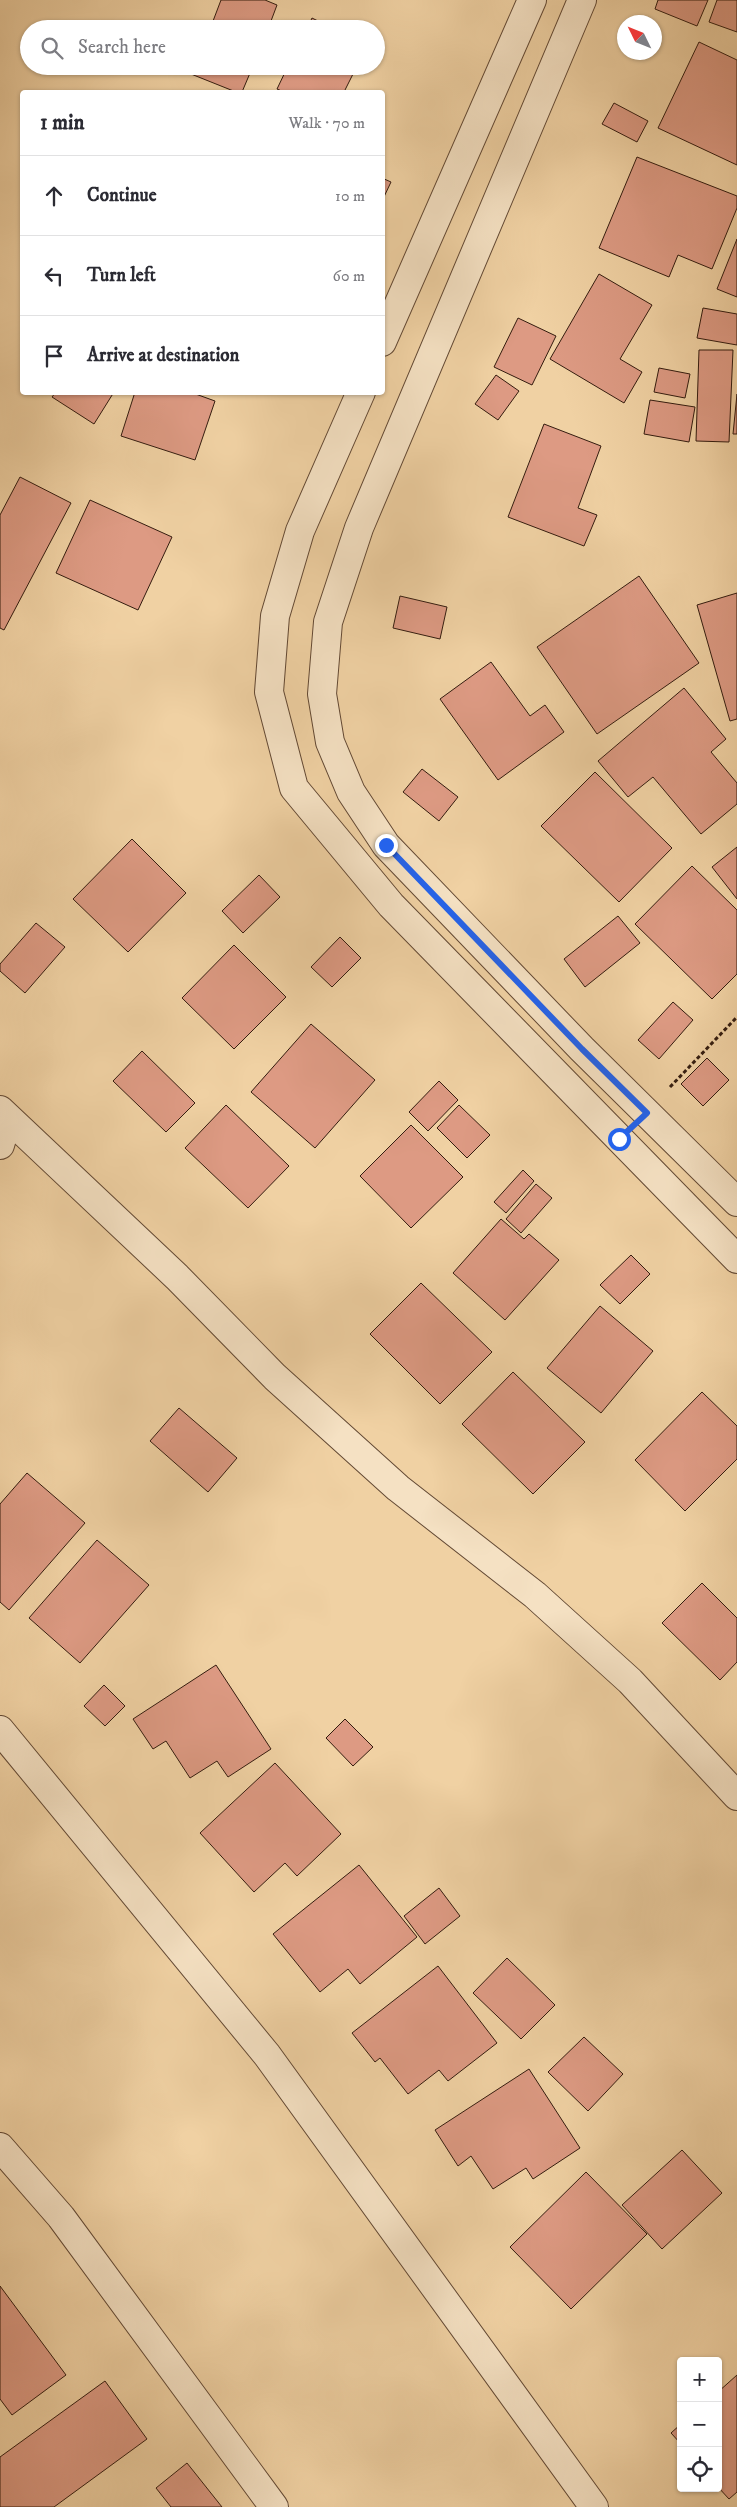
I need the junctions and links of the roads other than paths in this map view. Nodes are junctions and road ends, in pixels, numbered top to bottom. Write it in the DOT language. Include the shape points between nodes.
graph roads {
  1 [pos="532,0"];
  2 [pos="582,0"];
  3 [pos="385,335"];
  4 [pos="359,395"];
  5 [pos="647,1113"];
  6 [pos="4,1114"];
  7 [pos="619,1139"];
  8 [pos="0,1145"];
  9 [pos="737,1202"];
  10 [pos="737,1259"];
  11 [pos="0,1730"];
  12 [pos="737,1796"];
  13 [pos="0,2147"];
  14 [pos="274,2507"];
  15 [pos="594,2507"];
  1 -- 3 [label="street"];
  2 -- 5 [label="street" via="359,528 328,622 322,694 330,742 351,792 386,845"];
  4 -- 7 [label="street" via="300,531 275,616 269,692 294,788 391,905"];
  5 -- 7 [label="street"];
  5 -- 9 [label="street"];
  6 -- 8 [label="street"];
  6 -- 12 [label="street" via="177,1277 282,1384 398,1488 536,1595 630,1681"];
  7 -- 10 [label="street"];
  11 -- 15 [label="street" via="267,2055"];
  13 -- 14 [label="street" via="60,2218"];
}
